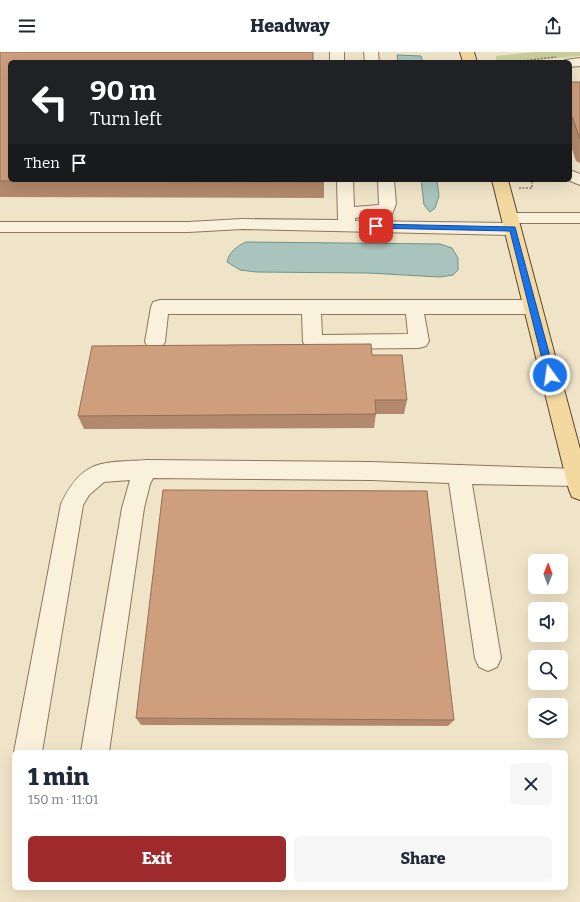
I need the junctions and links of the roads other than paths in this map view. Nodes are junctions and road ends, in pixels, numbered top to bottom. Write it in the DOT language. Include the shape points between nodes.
graph roads {
  1 [pos="345,182"];
  2 [pos="386,182"];
  3 [pos="507,184"];
  4 [pos="580,218"];
  5 [pos="347,219"];
  6 [pos="511,223"];
  7 [pos="0,227"];
  8 [pos="311,306"];
  9 [pos="414,307"];
  10 [pos="533,307"];
  11 [pos="155,342"];
  12 [pos="147,469"];
  13 [pos="459,474"];
  14 [pos="578,484"];
  15 [pos="488,658"];
  16 [pos="28,750"];
  17 [pos="95,750"];
  1 -- 5 [label="street"];
  2 -- 5 [label="street" via="386,210"];
  3 -- 6 [label="main road"];
  4 -- 6 [label="street"];
  5 -- 6 [label="street"];
  5 -- 7 [label="street" via="188,227"];
  6 -- 10 [label="main road"];
  8 -- 9 [label="street"];
  8 -- 9 [label="street" via="313,342 419,341"];
  8 -- 11 [label="street" via="160,306"];
  9 -- 10 [label="street"];
  10 -- 14 [label="main road"];
  12 -- 13 [label="street"];
  12 -- 16 [label="street" via="99,473 81,488 72,504"];
  12 -- 17 [label="street" via="139,483 132,508"];
  13 -- 14 [label="street"];
  13 -- 15 [label="street"];
}
